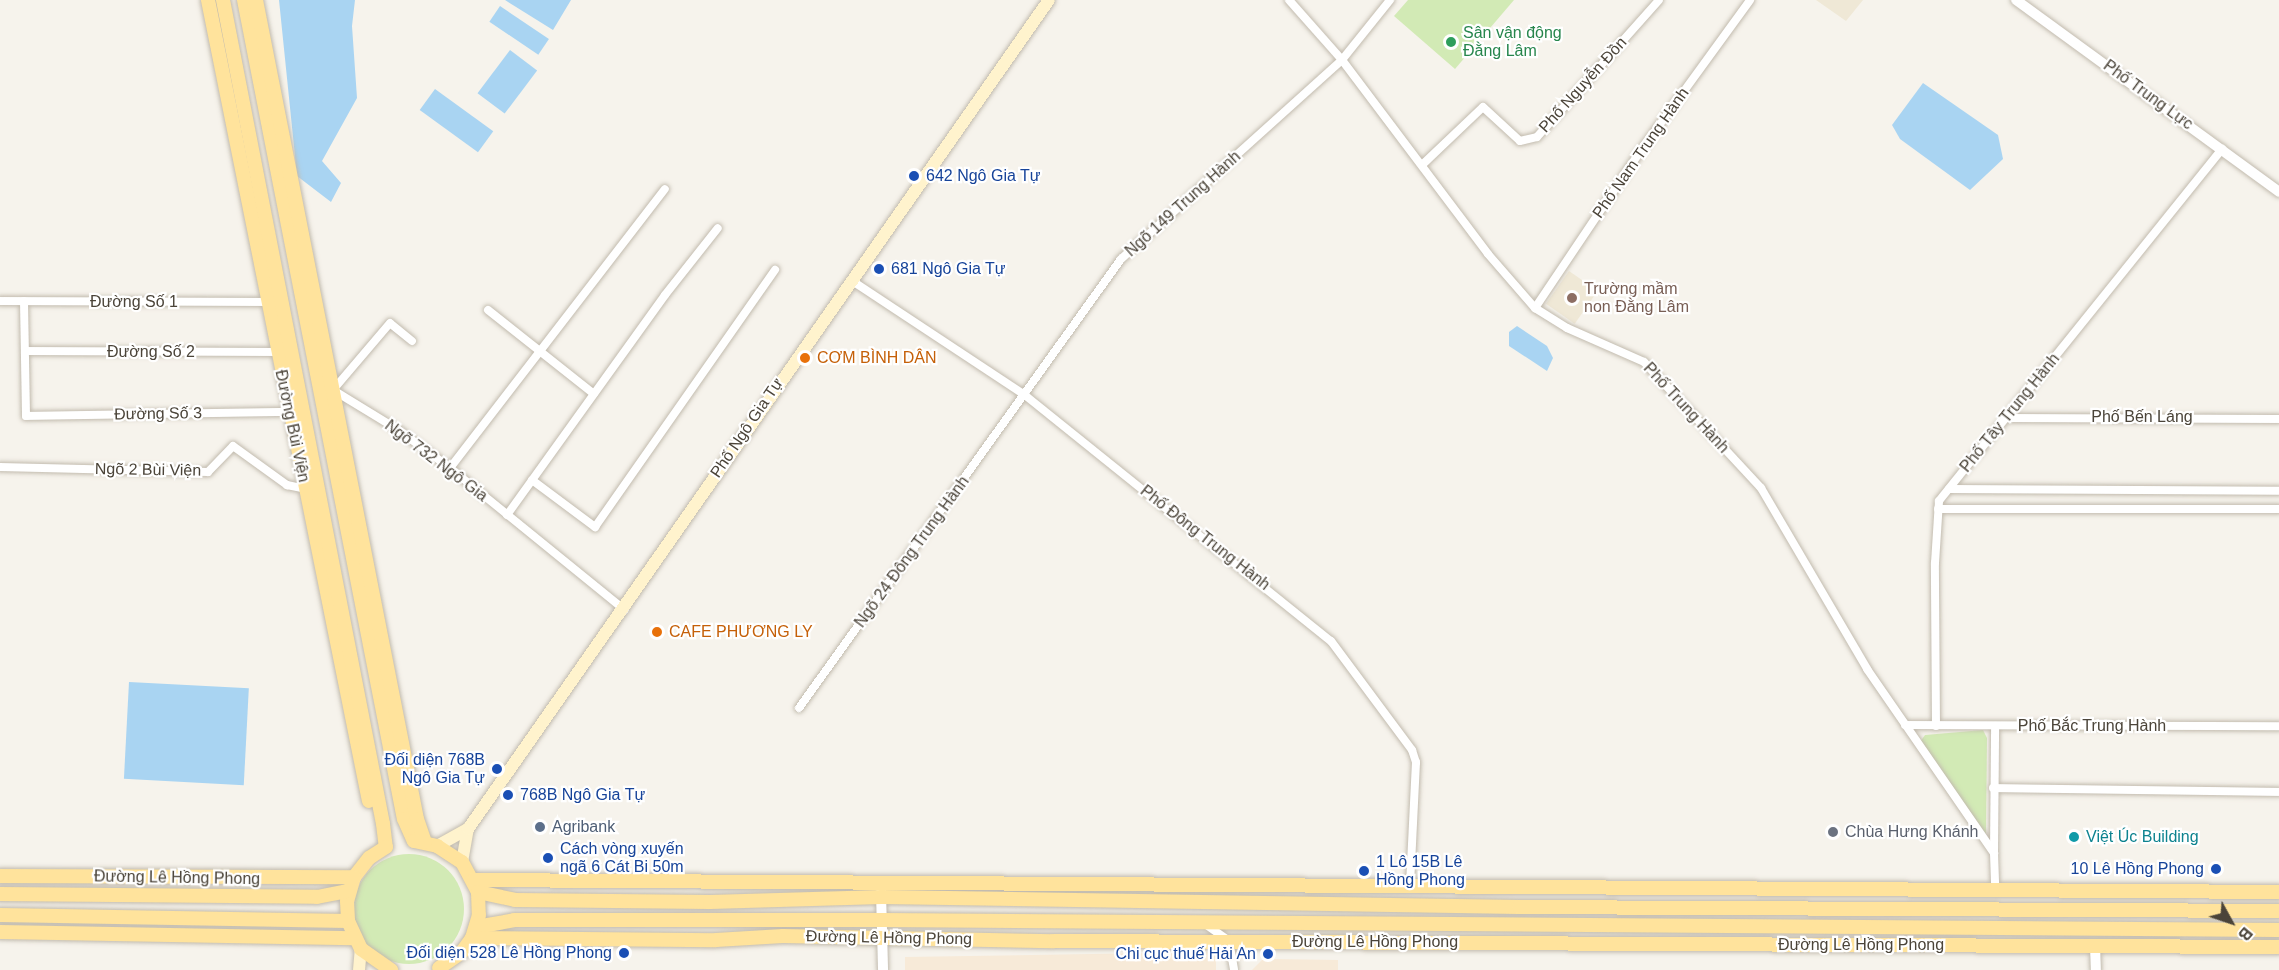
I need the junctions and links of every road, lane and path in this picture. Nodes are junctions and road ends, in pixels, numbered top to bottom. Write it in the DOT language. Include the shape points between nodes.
graph roads {
  1 [pos="208,0"];
  2 [pos="223,0"];
  3 [pos="244,0"];
  4 [pos="256,0"];
  5 [pos="1049,0"];
  6 [pos="1289,0"];
  7 [pos="1390,0"];
  8 [pos="1659,0"];
  9 [pos="1750,0"];
  10 [pos="2016,0"];
  11 [pos="1342,60"];
  12 [pos="2222,150"];
  13 [pos="1422,165"];
  14 [pos="665,189"];
  15 [pos="2279,192"];
  16 [pos="718,228"];
  17 [pos="775,270"];
  18 [pos="854,282"];
  19 [pos="0,301"];
  20 [pos="24,301"];
  21 [pos="268,302"];
  22 [pos="1535,308"];
  23 [pos="488,310"];
  24 [pos="412,341"];
  25 [pos="539,350"];
  26 [pos="26,351"];
  27 [pos="276,352"];
  28 [pos="333,390"];
  29 [pos="594,394"];
  30 [pos="1026,396"];
  31 [pos="290,412"];
  32 [pos="2006,418"];
  33 [pos="2279,418"];
  34 [pos="0,466"];
  35 [pos="450,468"];
  36 [pos="532,480"];
  37 [pos="306,489"];
  38 [pos="1949,489"];
  39 [pos="2279,491"];
  40 [pos="2279,508"];
  41 [pos="1938,509"];
  42 [pos="507,515"];
  43 [pos="625,610"];
  44 [pos="799,708"];
  45 [pos="1905,726"];
  46 [pos="1936,726"];
  47 [pos="1995,726"];
  48 [pos="2279,726"];
  49 [pos="1993,788"];
  50 [pos="2279,792"];
  51 [pos="468,829"];
  52 [pos="425,843"];
  53 [pos="383,849"];
  54 [pos="1994,854"];
  55 [pos="462,862"];
  56 [pos="0,876"];
  57 [pos="354,878"];
  58 [pos="476,886"];
  59 [pos="1410,886"];
  60 [pos="1995,889"];
  61 [pos="1530,890"];
  62 [pos="1883,890"];
  63 [pos="349,891"];
  64 [pos="881,891"];
  65 [pos="2279,892"];
  66 [pos="0,894"];
  67 [pos="1528,907"];
  68 [pos="1884,909"];
  69 [pos="2279,911"];
  70 [pos="0,915"];
  71 [pos="348,921"];
  72 [pos="882,921"];
  73 [pos="1204,924"];
  74 [pos="1527,924"];
  75 [pos="1882,927"];
  76 [pos="2279,930"];
  77 [pos="0,932"];
  78 [pos="474,933"];
  79 [pos="883,938"];
  80 [pos="1229,941"];
  81 [pos="1526,942"];
  82 [pos="358,944"];
  83 [pos="1882,945"];
  84 [pos="2095,945"];
  85 [pos="2279,947"];
  86 [pos="444,968"];
  87 [pos="384,969"];
  88 [pos="359,970"];
  89 [pos="883,970"];
  90 [pos="1234,970"];
  91 [pos="2096,970"];
  1 -- 21 [label="main road, Đường Bùi Viện"];
  2 -- 53 [label="main road, Đường Bùi Viện"];
  3 -- 52 [label="main road, Đường Bùi Viện" via="404,819"];
  4 -- 28 [label="main road"];
  5 -- 18 [label="main road, Phố Ngô Gia Tự"];
  6 -- 11 [label="street, Phố Trung Hành"];
  7 -- 11 [label="street, Ngõ 149 Trung Hành"];
  8 -- 13 [label="street, Phố Nguyễn Đồn" via="1537,137 1520,141 1483,107"];
  9 -- 22 [label="street, Phố Nam Trung Hành" via="1639,153"];
  10 -- 12 [label="street, Phố Trung Lực"];
  11 -- 13 [label="street, Phố Trung Hành"];
  11 -- 30 [label="street, Ngõ 149 Trung Hành" via="1121,259"];
  12 -- 15 [label="street, Phố Trung Lực"];
  12 -- 32 [label="street, Phố Tây Trung Hành"];
  13 -- 22 [label="street, Phố Trung Hành" via="1488,254"];
  14 -- 25 [label="street"];
  16 -- 29 [label="street"];
  17 -- 36 [label="street" via="595,527"];
  18 -- 30 [label="street, Phố Đông Trung Hành"];
  18 -- 43 [label="main road, Phố Ngô Gia Tự" via="797,355"];
  19 -- 20 [label="street, Đường Số 1"];
  20 -- 21 [label="street, Đường Số 1"];
  20 -- 26 [label="street"];
  21 -- 27 [label="main road, Đường Bùi Viện"];
  22 -- 45 [label="street, Phố Trung Hành" via="1567,328 1644,362 1761,488 1867,669"];
  23 -- 25 [label="street"];
  24 -- 28 [label="street" via="390,323"];
  25 -- 29 [label="street"];
  25 -- 35 [label="street"];
  26 -- 27 [label="street, Đường Số 2"];
  26 -- 31 [label="street, Đường Số 3" via="26,416"];
  27 -- 31 [label="main road, Đường Bùi Viện"];
  28 -- 35 [label="street, Ngõ 732 Ngô Gia" via="397,429"];
  28 -- 52 [label="main road" via="417,819"];
  29 -- 36 [label="street"];
  30 -- 44 [label="street, Ngõ 24 Đông Trung Hành"];
  30 -- 59 [label="street, Phố Đông Trung Hành" via="1331,641 1412,750 1416,762"];
  31 -- 37 [label="main road, Đường Bùi Viện"];
  32 -- 33 [label="street, Phố Bến Láng"];
  32 -- 38 [label="street, Phố Tây Trung Hành"];
  34 -- 37 [label="street, Ngõ 2 Bùi Viện" via="208,472 233,446 287,485"];
  35 -- 42 [label="street, Ngõ 732 Ngô Gia"];
  36 -- 42 [label="street"];
  37 -- 53 [label="main road, Đường Bùi Viện"];
  38 -- 39 [label="street"];
  38 -- 41 [label="street, Phố Tây Trung Hành"];
  40 -- 41 [label="street"];
  41 -- 46 [label="street, Phố Tây Trung Hành"];
  42 -- 43 [label="street, Ngõ 732 Ngô Gia"];
  43 -- 51 [label="main road, Phố Ngô Gia Tự"];
  45 -- 46 [label="street, Phố Bắc Trung Hành"];
  45 -- 54 [label="street, Phố Trung Hành"];
  46 -- 47 [label="street, Phố Bắc Trung Hành"];
  47 -- 48 [label="street, Phố Bắc Trung Hành"];
  47 -- 49 [label="street"];
  49 -- 50 [label="street"];
  49 -- 54 [label="street"];
  51 -- 52 [label="main road"];
  51 -- 55 [label="main road"];
  52 -- 55 [label="main road"];
  53 -- 57 [label="main road"];
  54 -- 60 [label="street"];
  55 -- 58 [label="main road"];
  56 -- 57 [label="main road, Đường Lê Hồng Phong"];
  57 -- 63 [label="main road"];
  58 -- 64 [label="main road"];
  58 -- 64 [label="main road" via="515,900 713,902"];
  58 -- 78 [label="main road"];
  59 -- 61 [label="main road"];
  59 -- 64 [label="main road" via="1077,882"];
  60 -- 62 [label="main road"];
  60 -- 65 [label="main road"];
  61 -- 62 [label="main road"];
  61 -- 67 [label="main road"];
  62 -- 68 [label="main road"];
  63 -- 66 [label="main road, Đường Lê Hồng Phong" via="317,897"];
  63 -- 71 [label="main road"];
  64 -- 67 [label="main road"];
  64 -- 72 [label="street"];
  67 -- 68 [label="main road"];
  67 -- 74 [label="main road"];
  68 -- 69 [label="main road"];
  70 -- 71 [label="main road"];
  71 -- 82 [label="main road"];
  72 -- 73 [label="main road, Đường Lê Hồng Phong"];
  72 -- 78 [label="main road, Đường Lê Hồng Phong" via="514,920"];
  72 -- 79 [label="street"];
  73 -- 74 [label="main road, Đường Lê Hồng Phong"];
  73 -- 80 [label="street"];
  74 -- 75 [label="main road, Đường Lê Hồng Phong"];
  74 -- 81 [label="main road"];
  75 -- 76 [label="main road, Đường Lê Hồng Phong"];
  75 -- 83 [label="main road"];
  77 -- 82 [label="main road"];
  78 -- 79 [label="main road, Đường Lê Hồng Phong"];
  78 -- 86 [label="main road"];
  79 -- 80 [label="main road, Đường Lê Hồng Phong"];
  79 -- 89 [label="street"];
  80 -- 81 [label="main road, Đường Lê Hồng Phong"];
  80 -- 90 [label="street"];
  81 -- 83 [label="main road, Đường Lê Hồng Phong"];
  82 -- 87 [label="main road"];
  82 -- 88 [label="main road"];
  83 -- 84 [label="main road, Đường Lê Hồng Phong"];
  84 -- 85 [label="main road, Đường Lê Hồng Phong"];
  84 -- 91 [label="street"];
}
